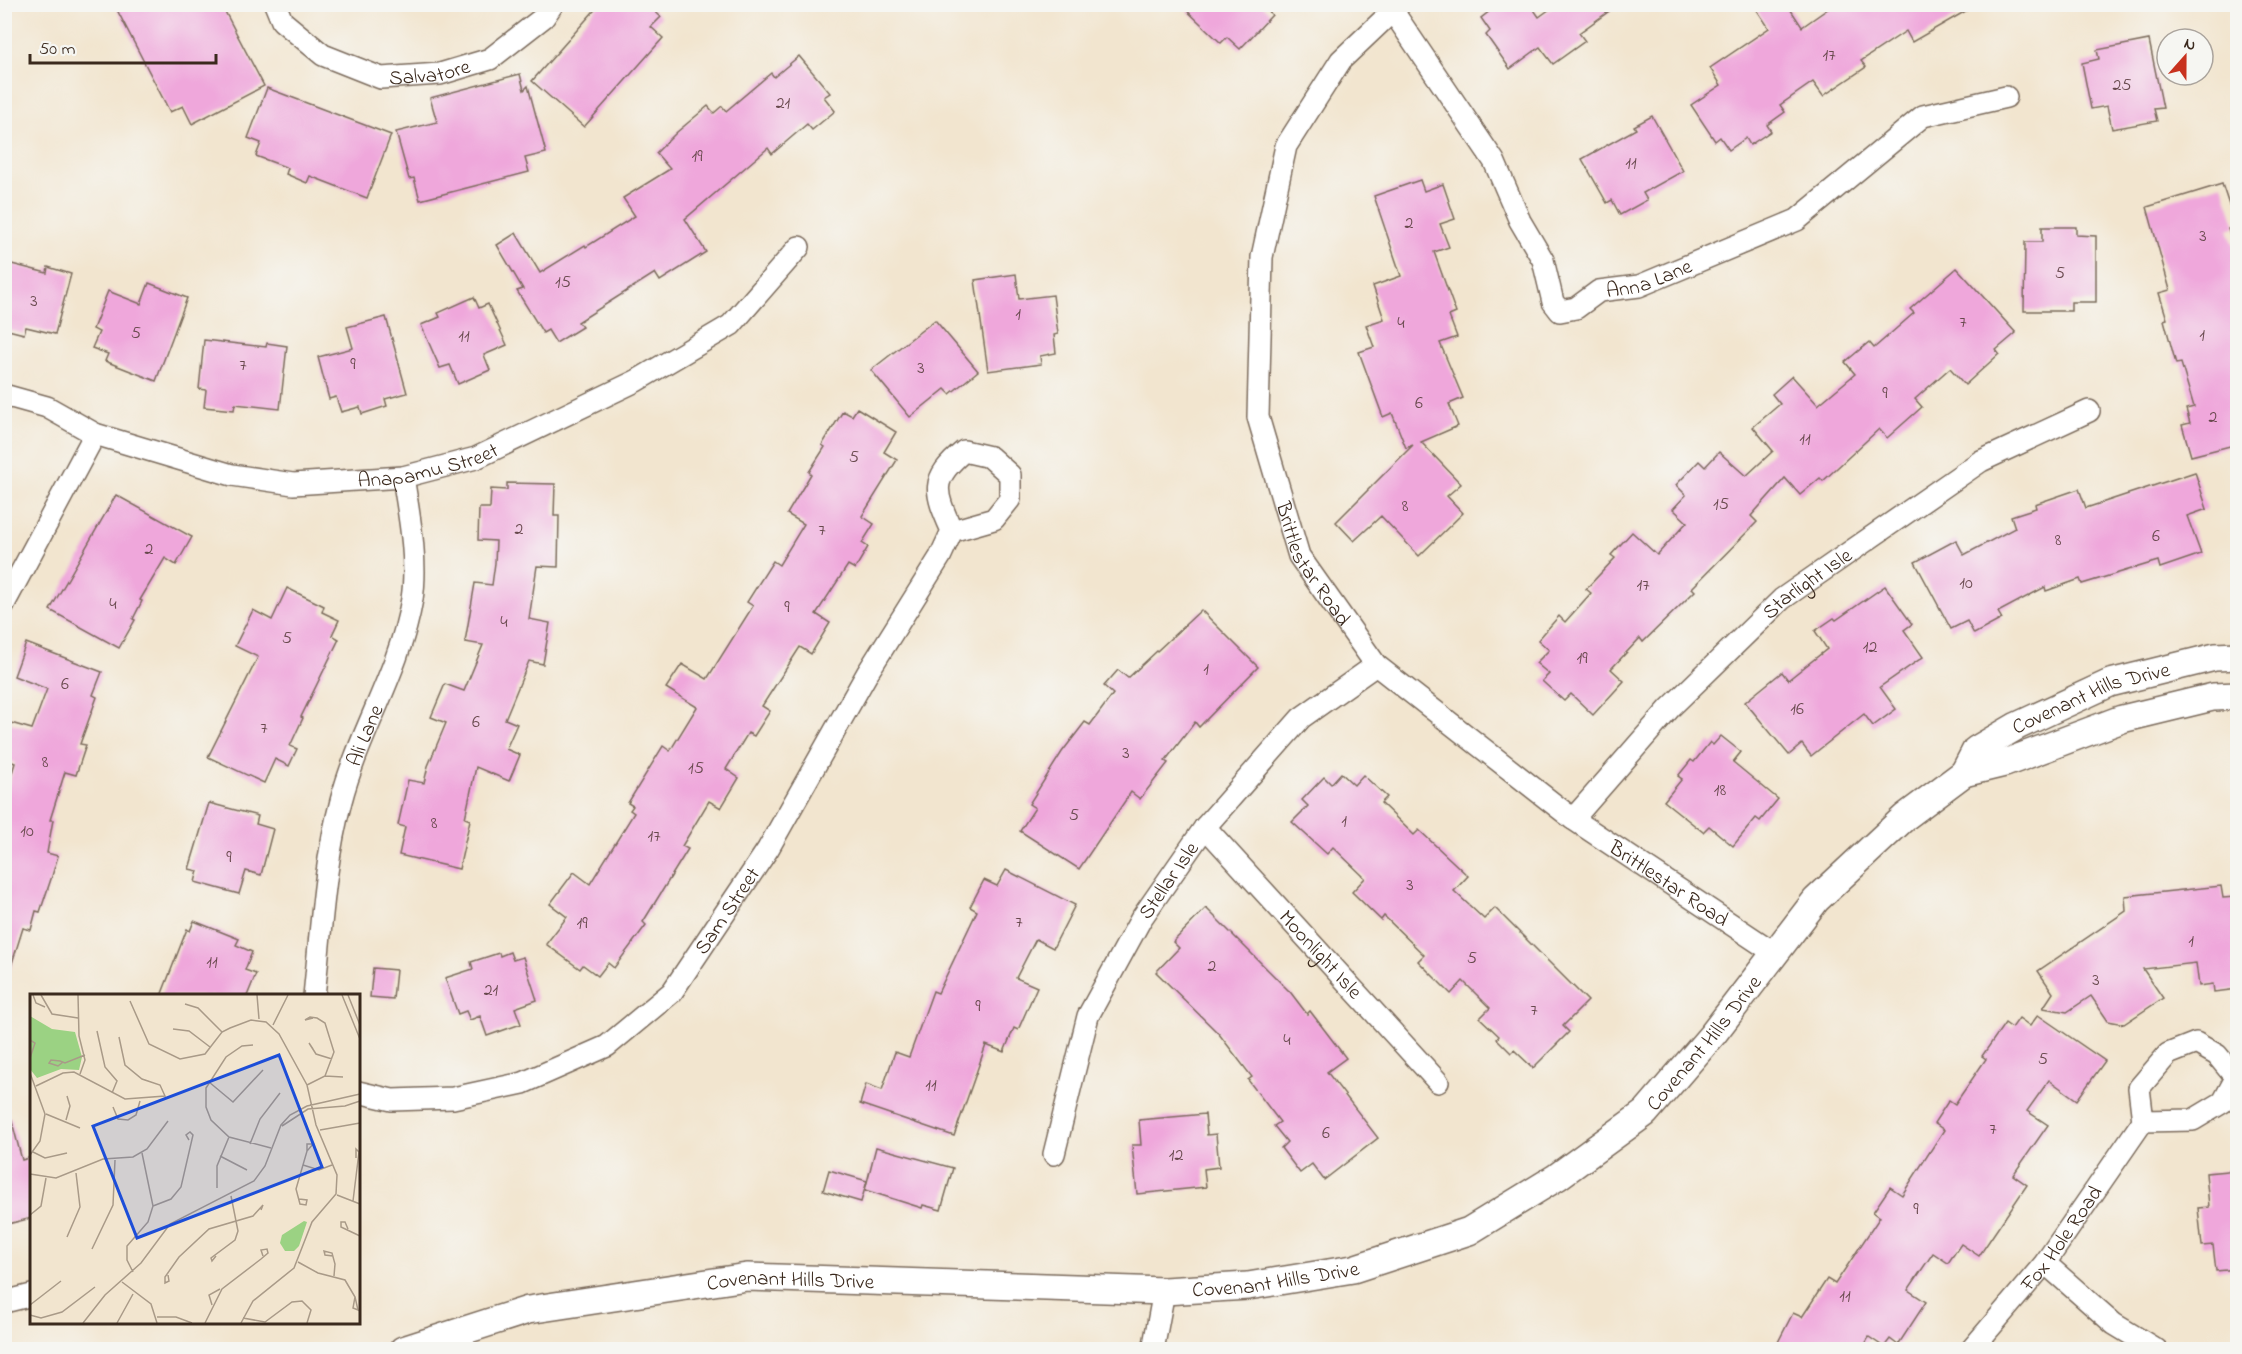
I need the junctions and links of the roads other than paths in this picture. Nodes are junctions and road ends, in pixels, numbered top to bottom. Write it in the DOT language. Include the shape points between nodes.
graph roads {
  1 [pos="275,4"];
  2 [pos="553,4"];
  3 [pos="1396,7"];
  4 [pos="2006,97"];
  5 [pos="799,247"];
  6 [pos="4,395"];
  7 [pos="2089,411"];
  8 [pos="95,434"];
  9 [pos="403,477"];
  10 [pos="952,531"];
  11 [pos="4,604"];
  12 [pos="2238,656"];
  13 [pos="1376,665"];
  14 [pos="2238,696"];
  15 [pos="1964,773"];
  16 [pos="1574,819"];
  17 [pos="1205,827"];
  18 [pos="1776,954"];
  19 [pos="314,994"];
  20 [pos="1438,1082"];
  21 [pos="360,1092"];
  22 [pos="2143,1120"];
  23 [pos="1054,1154"];
  24 [pos="2045,1263"];
  25 [pos="1164,1291"];
  26 [pos="30,1296"];
  27 [pos="4,1302"];
  28 [pos="403,1350"];
  29 [pos="1153,1350"];
  30 [pos="1971,1350"];
  31 [pos="2157,1350"];
  1 -- 2 [label="street, Salvatore" via="282,21 323,55 381,78 440,74 490,59 544,17"];
  3 -- 4 [label="street, Anna Lane" via="1494,161 1520,221 1543,260 1553,302 1560,311 1576,308 1599,291 1639,286 1797,219 1923,116"];
  3 -- 13 [label="street, Brittlestar Road" via="1341,60 1286,146 1262,257 1261,280 1258,417 1264,439 1299,556"];
  5 -- 9 [label="street, Anapamu Street" via="731,325 636,381 476,458"];
  6 -- 8 [label="street, Anapamu Street" via="47,407"];
  7 -- 16 [label="street, Starlight Isle" via="1981,461 1782,599 1670,708"];
  8 -- 9 [label="street, Anapamu Street" via="232,475 293,484"];
  8 -- 11 [label="street"];
  9 -- 19 [label="street, Ali Lane" via="411,530 412,597 392,670 340,802"];
  10 -- 21 [label="street, Sam Street" via="768,849 672,992 607,1046 523,1083 453,1098 392,1100"];
  12 -- 15 [label="street, Covenant Hills Drive" via="2215,657 2110,683 2017,726 1976,750"];
  13 -- 16 [label="street, Brittlestar Road"];
  13 -- 17 [label="street, Stellar Isle" via="1301,718"];
  14 -- 15 [label="street, Covenant Hills Drive" via="2213,697 2122,718 2005,763"];
  15 -- 18 [label="street, Covenant Hills Drive" via="1905,817 1816,900"];
  16 -- 18 [label="street, Brittlestar Road"];
  17 -- 20 [label="street, Moonlight Isle"];
  17 -- 23 [label="street, Stellar Isle" via="1141,919 1088,1016"];
  18 -- 25 [label="street, Covenant Hills Drive" via="1645,1113 1557,1177 1469,1232 1353,1269 1248,1286"];
  22 -- 22 [label="street" via="2139,1088 2168,1054 2196,1043 2217,1055 2236,1078 2223,1102 2193,1120"];
  22 -- 24 [label="street, Fox Hole Road"];
  24 -- 30 [label="street, Fox Hole Road"];
  24 -- 31 [label="street" via="2114,1324"];
  25 -- 28 [label="street, Covenant Hills Drive" via="747,1277 528,1310"];
  25 -- 29 [label="street"];
  26 -- 27 [label="street"];
}
